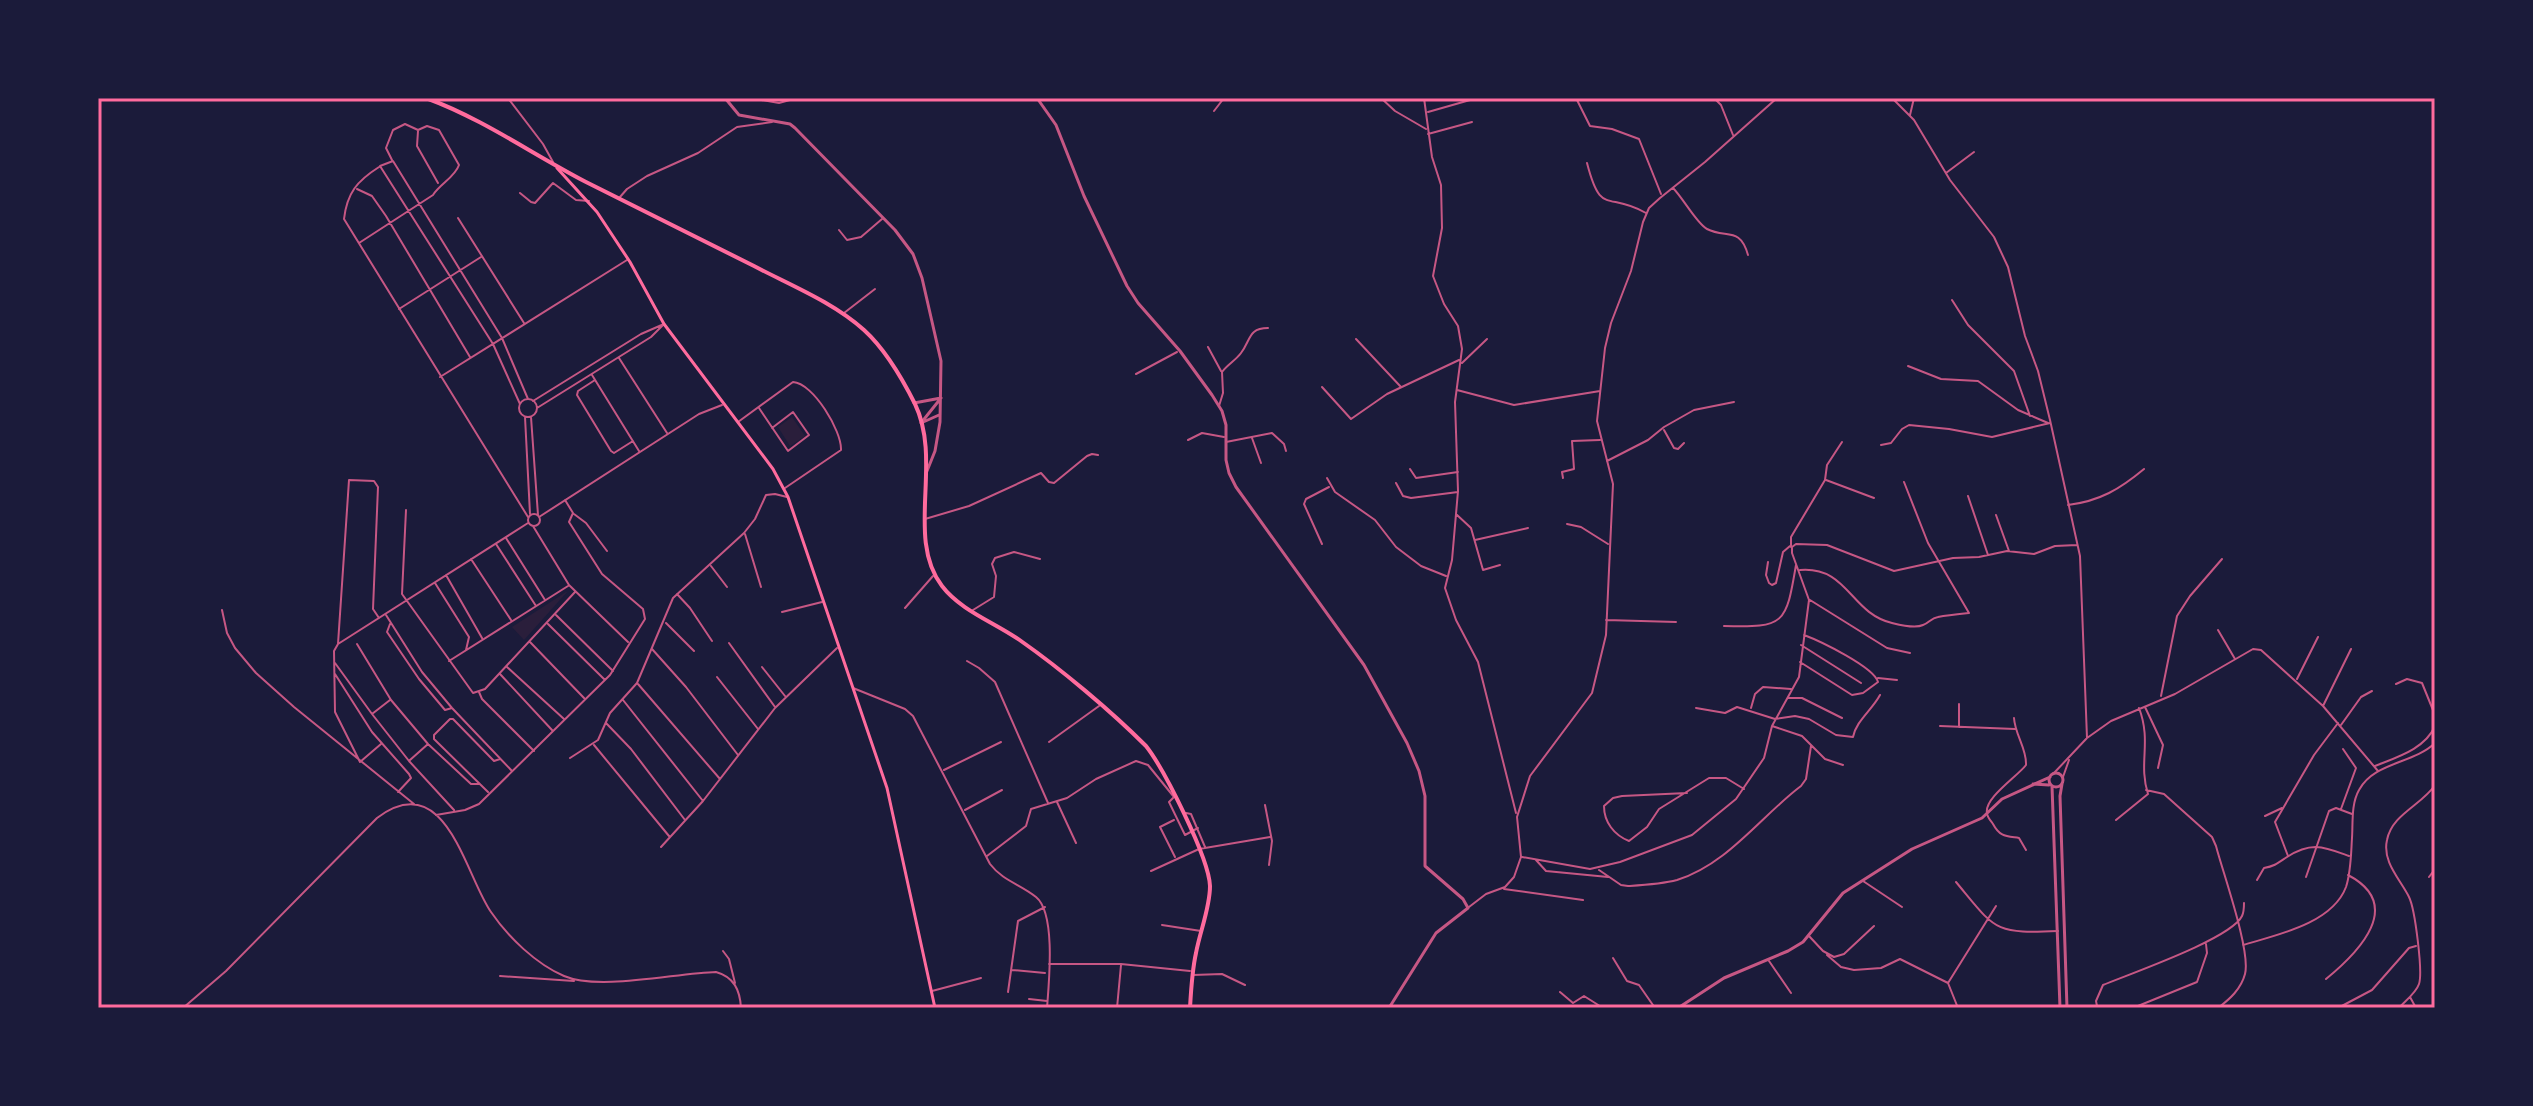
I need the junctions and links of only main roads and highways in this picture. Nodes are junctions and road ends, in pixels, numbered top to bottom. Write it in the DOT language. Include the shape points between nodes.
graph roads {
  1 [pos="426,98"];
  2 [pos="555,166"];
  3 [pos="935,1008"];
  4 [pos="1190,1008"];
  1 -- 2 [label="main road" via="490,127"];
  2 -- 3 [label="main road" via="589,201 664,324 788,497 887,788"];
  2 -- 4 [label="main road" via="797,288 865,330 880,347 921,423 927,472 925,546 934,575 954,599 1021,641 1146,746 1199,849 1210,886"];
}
